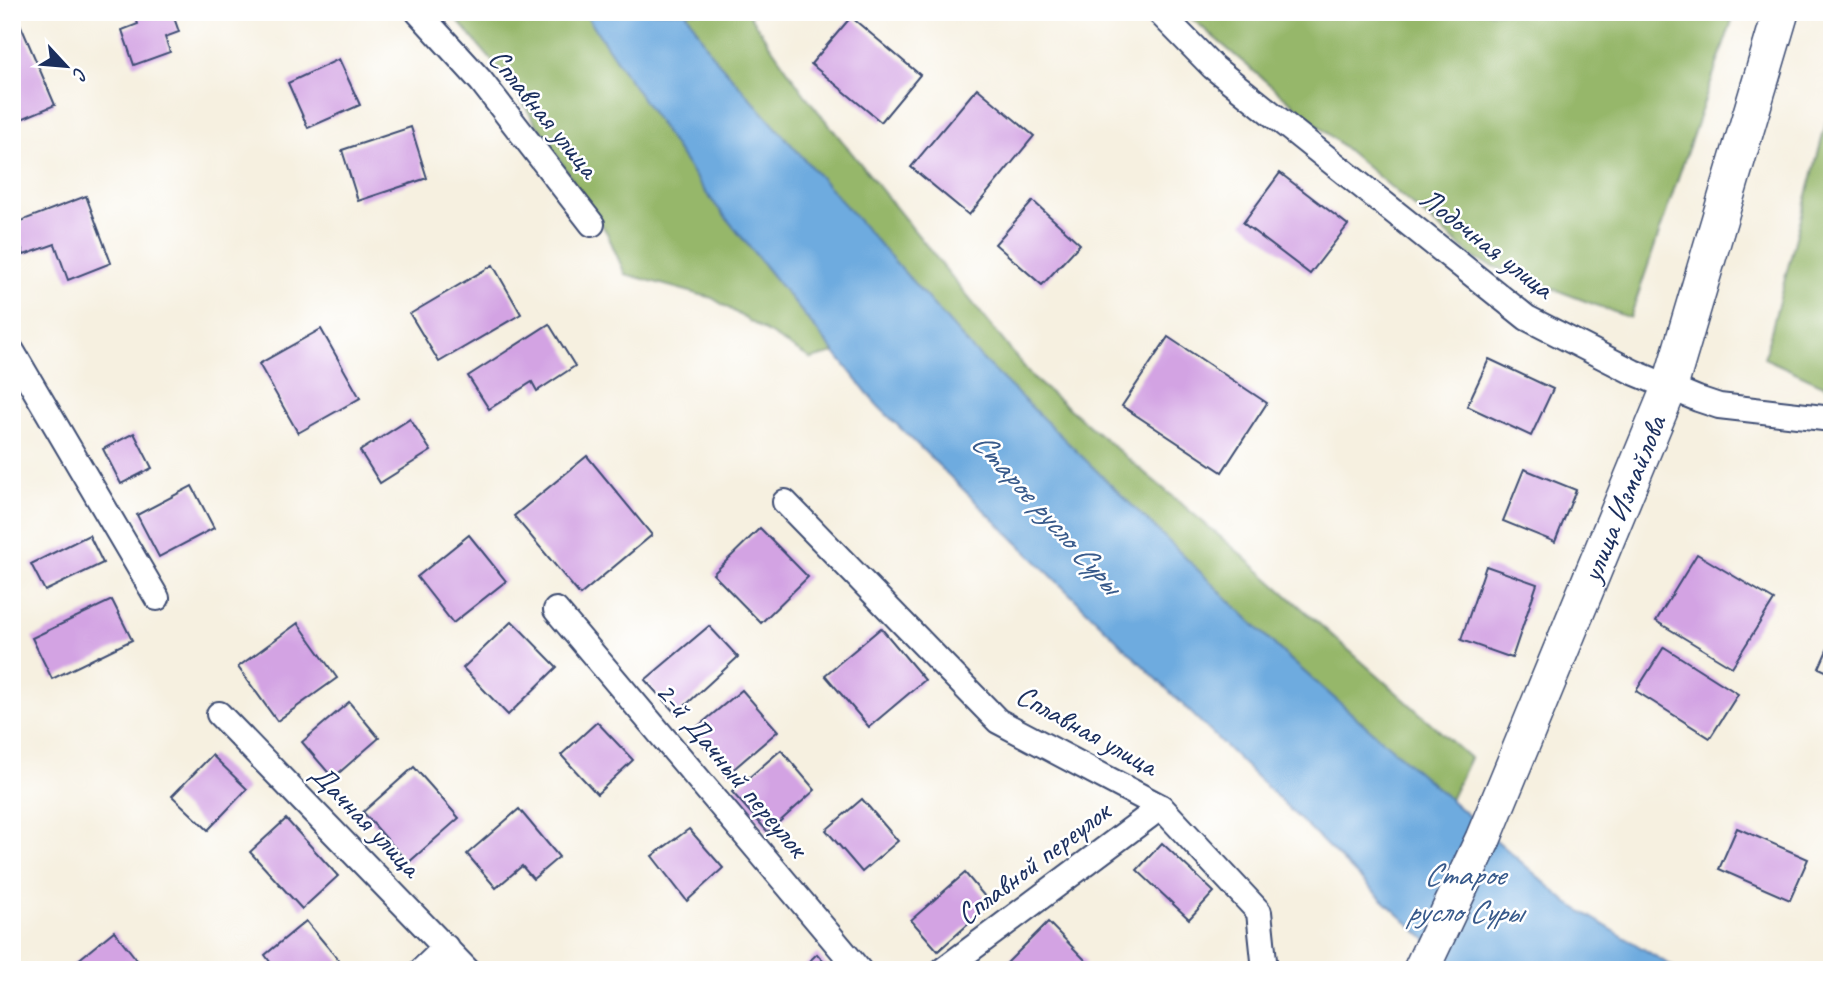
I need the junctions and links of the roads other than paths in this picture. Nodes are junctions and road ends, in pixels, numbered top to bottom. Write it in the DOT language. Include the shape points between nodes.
graph roads {
  1 [pos="418,12"];
  2 [pos="1159,12"];
  3 [pos="1781,12"];
  4 [pos="592,224"];
  5 [pos="12,351"];
  6 [pos="1670,386"];
  7 [pos="1832,419"];
  8 [pos="785,502"];
  9 [pos="158,598"];
  10 [pos="556,610"];
  11 [pos="219,714"];
  12 [pos="1161,807"];
  13 [pos="446,947"];
  14 [pos="422,970"];
  15 [pos="467,970"];
  16 [pos="859,970"];
  17 [pos="943,970"];
  18 [pos="1265,970"];
  19 [pos="1421,970"];
  1 -- 4 [label="street, Сплавная улица" via="481,81"];
  2 -- 6 [label="street, Лодочная улица" via="1213,67 1527,318"];
  3 -- 6 [label="main road, улица Измайлова"];
  5 -- 9 [label="street"];
  6 -- 7 [label="street, Лодочная улица" via="1719,406"];
  6 -- 19 [label="main road, улица Измайлова" via="1483,839"];
  8 -- 12 [label="street, Сплавная улица" via="998,721"];
  10 -- 16 [label="street, 2-й Дачный переулок"];
  11 -- 13 [label="street, Дачная улица"];
  12 -- 17 [label="street, Сплавной переулок"];
  12 -- 18 [label="street, Сплавная улица" via="1259,912"];
  13 -- 14 [label="street"];
  13 -- 15 [label="street, Дачная улица"];
}
